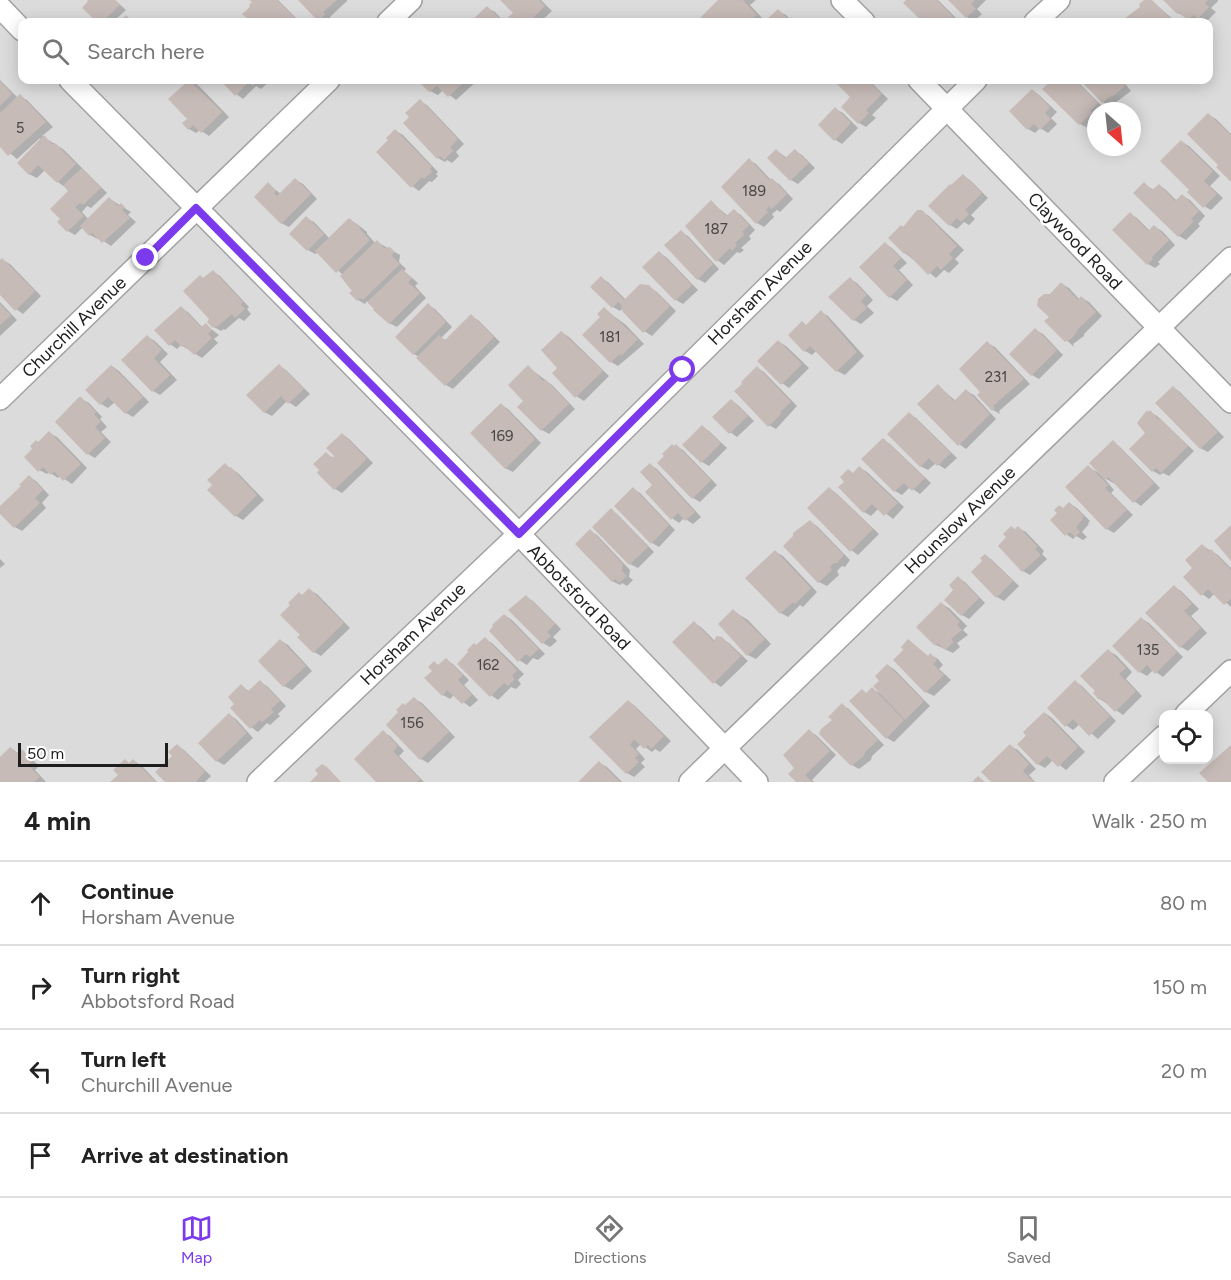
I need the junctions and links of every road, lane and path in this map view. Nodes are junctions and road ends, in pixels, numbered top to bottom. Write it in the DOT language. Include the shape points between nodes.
graph roads {
  1 [pos="411,0"];
  2 [pos="842,0"];
  3 [pos="1059,0"];
  4 [pos="0,7"];
  5 [pos="392,18"];
  6 [pos="860,18"];
  7 [pos="1039,18"];
  8 [pos="18,26"];
  9 [pos="74,84"];
  10 [pos="325,84"];
  11 [pos="923,84"];
  12 [pos="972,84"];
  13 [pos="946,108"];
  14 [pos="196,208"];
  15 [pos="1231,258"];
  16 [pos="1159,327"];
  17 [pos="0,399"];
  18 [pos="1231,402"];
  19 [pos="519,534"];
  20 [pos="1231,671"];
  21 [pos="1189,710"];
  22 [pos="1159,741"];
  23 [pos="725,748"];
  24 [pos="258,782"];
  25 [pos="690,782"];
  26 [pos="757,782"];
  27 [pos="1115,782"];
  1 -- 5 [label="street"];
  2 -- 6 [label="street"];
  3 -- 7 [label="street"];
  4 -- 8 [label="street"];
  9 -- 14 [label="street, Abbotsford Road"];
  10 -- 14 [label="street, Churchill Avenue"];
  11 -- 13 [label="street, Claywood Road"];
  12 -- 13 [label="street, Horsham Avenue"];
  13 -- 16 [label="street, Claywood Road"];
  13 -- 19 [label="street, Horsham Avenue"];
  14 -- 17 [label="street, Churchill Avenue"];
  14 -- 19 [label="street, Abbotsford Road"];
  15 -- 16 [label="street, Hounslow Avenue"];
  16 -- 18 [label="street, Claywood Road"];
  16 -- 23 [label="street, Hounslow Avenue"];
  19 -- 23 [label="street, Abbotsford Road"];
  19 -- 24 [label="street, Horsham Avenue"];
  20 -- 21 [label="street"];
  22 -- 27 [label="street"];
  23 -- 25 [label="street, Hounslow Avenue"];
  23 -- 26 [label="street, Abbotsford Road"];
}
